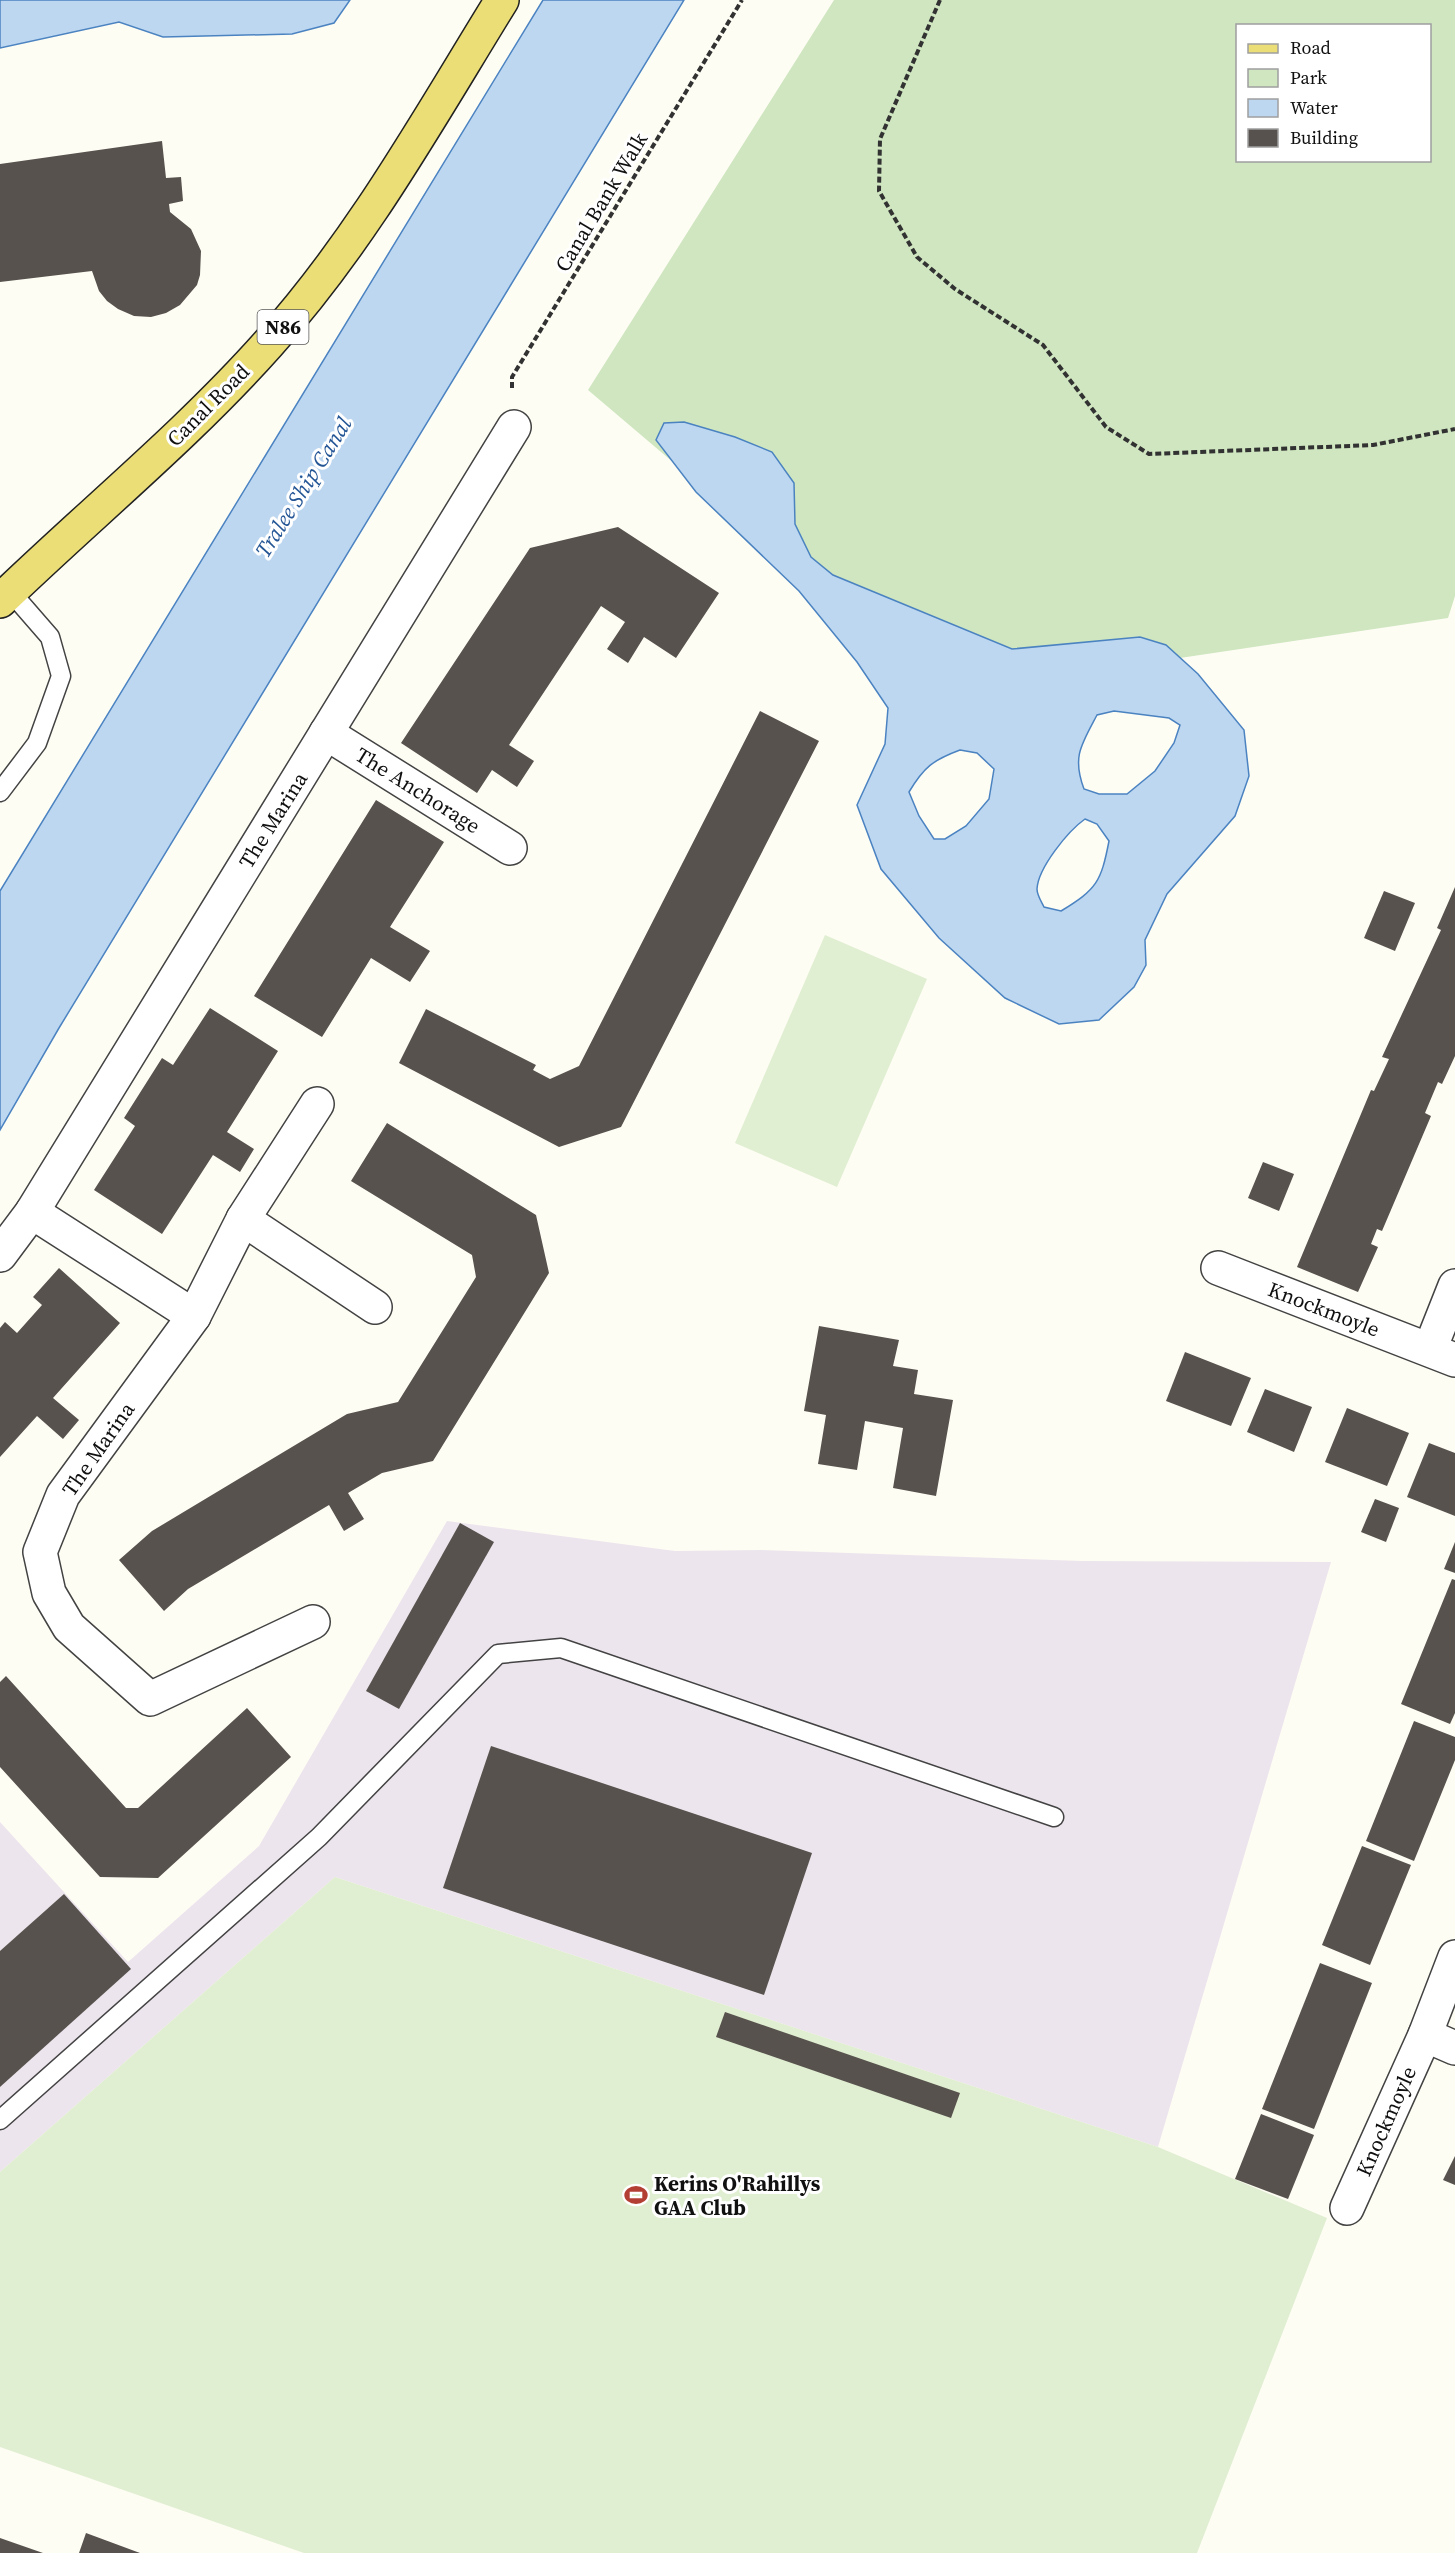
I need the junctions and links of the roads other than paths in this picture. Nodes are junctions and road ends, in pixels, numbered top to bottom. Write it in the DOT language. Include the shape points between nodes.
graph roads {
  1 [pos="502,0"];
  2 [pos="514,427"];
  3 [pos="5,596"];
  4 [pos="326,733"];
  5 [pos="0,792"];
  6 [pos="510,848"];
  7 [pos="317,1104"];
  8 [pos="32,1212"];
  9 [pos="243,1219"];
  10 [pos="0,1255"];
  11 [pos="1218,1268"];
  12 [pos="1455,1286"];
  13 [pos="375,1307"];
  14 [pos="194,1316"];
  15 [pos="1443,1355"];
  16 [pos="313,1622"];
  17 [pos="1054,1817"];
  18 [pos="1455,1957"];
  19 [pos="1425,2035"];
  20 [pos="1455,2048"];
  21 [pos="0,2120"];
  22 [pos="1347,2208"];
  1 -- 3 [label="main road, Canal Road / N86" via="376,203 269,344 168,446"];
  2 -- 4 [label="street, The Marina"];
  3 -- 5 [label="lane" via="50,637 61,676 37,743"];
  4 -- 6 [label="street, The Anchorage"];
  4 -- 8 [label="street, The Marina"];
  7 -- 9 [label="street, The Marina"];
  8 -- 10 [label="street, The Marina"];
  8 -- 14 [label="street"];
  9 -- 13 [label="street"];
  9 -- 14 [label="street, The Marina"];
  11 -- 15 [label="street, Knockmoyle"];
  12 -- 15 [label="street, Knockmoyle"];
  14 -- 16 [label="street, The Marina" via="63,1494 40,1551 49,1593 69,1627 150,1699"];
  17 -- 21 [label="lane" via="561,1648 498,1654 319,1837"];
  18 -- 19 [label="street, Knockmoyle"];
  19 -- 20 [label="street"];
  19 -- 22 [label="street, Knockmoyle"];
}
